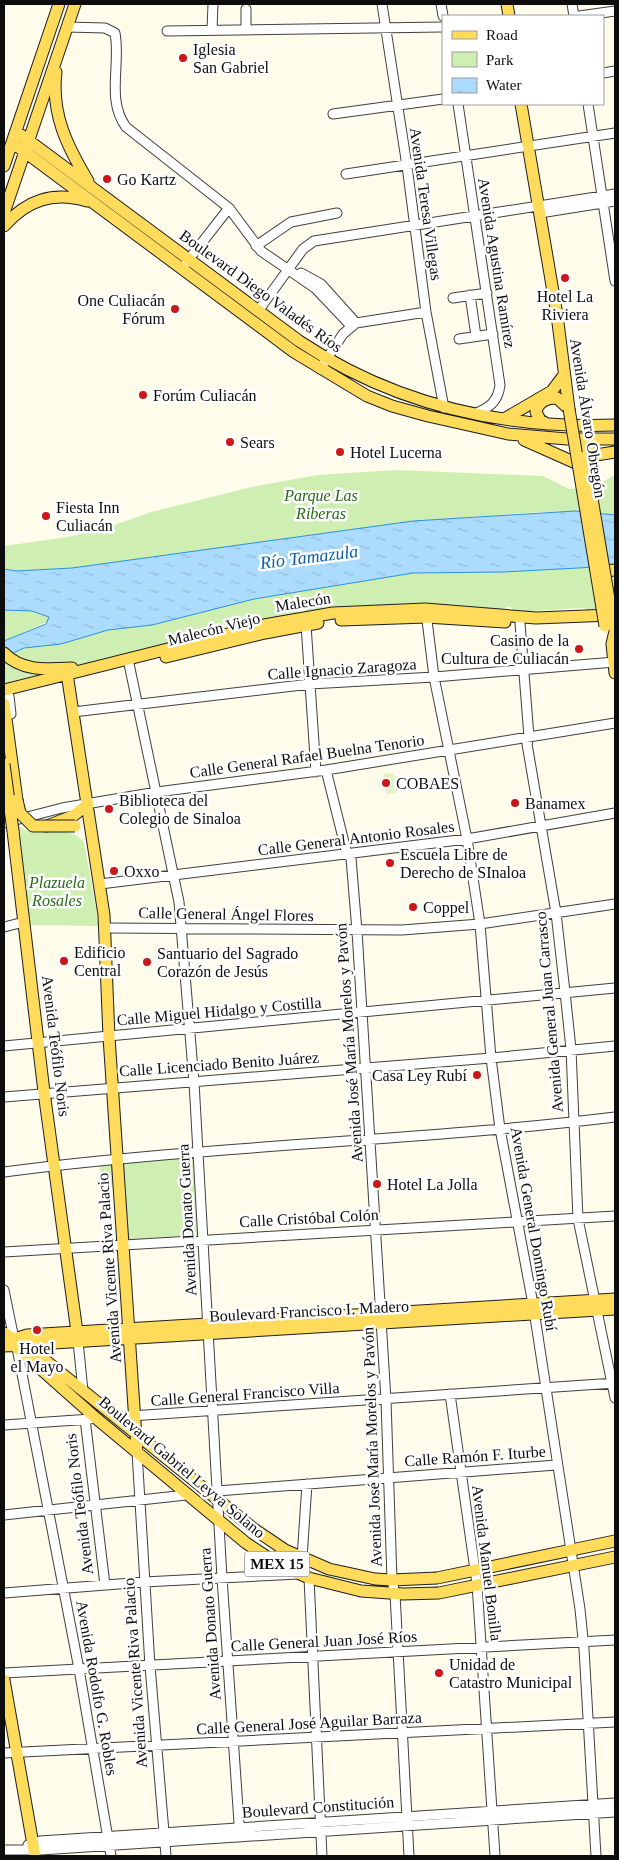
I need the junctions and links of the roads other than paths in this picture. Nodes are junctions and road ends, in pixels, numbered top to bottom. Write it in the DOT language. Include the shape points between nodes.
graph roads {
  1 [pos="59,4"];
  2 [pos="75,4"];
  3 [pos="213,4"];
  4 [pos="382,4"];
  5 [pos="246,9"];
  6 [pos="615,11"];
  7 [pos="586,15"];
  8 [pos="67,27"];
  9 [pos="384,28"];
  10 [pos="442,28"];
  11 [pos="212,30"];
  12 [pos="246,30"];
  13 [pos="167,31"];
  14 [pos="59,52"];
  15 [pos="442,99"];
  16 [pos="396,105"];
  17 [pos="458,105"];
  18 [pos="521,105"];
  19 [pos="588,105"];
  20 [pos="333,114"];
  21 [pos="615,133"];
  22 [pos="593,136"];
  23 [pos="15,138"];
  24 [pos="28,139"];
  25 [pos="528,147"];
  26 [pos="24,151"];
  27 [pos="466,156"];
  28 [pos="4,166"];
  29 [pos="407,166"];
  30 [pos="346,174"];
  31 [pos="91,187"];
  32 [pos="615,194"];
  33 [pos="603,199"];
  34 [pos="615,201"];
  35 [pos="91,202"];
  36 [pos="228,208"];
  37 [pos="539,209"];
  38 [pos="4,213"];
  39 [pos="337,213"];
  40 [pos="475,216"];
  41 [pos="4,226"];
  42 [pos="415,226"];
  43 [pos="256,246"];
  44 [pos="189,263"];
  45 [pos="287,267"];
  46 [pos="615,281"];
  47 [pos="487,293"];
  48 [pos="470,295"];
  49 [pos="453,298"];
  50 [pos="258,311"];
  51 [pos="426,312"];
  52 [pos="557,314"];
  53 [pos="353,324"];
  54 [pos="493,334"];
  55 [pos="476,336"];
  56 [pos="459,338"];
  57 [pos="323,365"];
  58 [pos="564,375"];
  59 [pos="444,408"];
  60 [pos="573,409"];
  61 [pos="474,414"];
  62 [pos="504,419"];
  63 [pos="547,424"];
  64 [pos="615,426"];
  65 [pos="508,434"];
  66 [pos="615,439"];
  67 [pos="583,447"];
  68 [pos="615,452"];
  69 [pos="578,464"];
  70 [pos="610,570"];
  71 [pos="601,599"];
  72 [pos="426,613"];
  73 [pos="548,618"];
  74 [pos="520,623"];
  75 [pos="613,623"];
  76 [pos="306,625"];
  77 [pos="4,653"];
  78 [pos="129,662"];
  79 [pos="615,666"];
  80 [pos="92,668"];
  81 [pos="524,669"];
  82 [pos="434,677"];
  83 [pos="68,680"];
  84 [pos="310,684"];
  85 [pos="5,697"];
  86 [pos="139,704"];
  87 [pos="73,712"];
  88 [pos="615,723"];
  89 [pos="529,737"];
  90 [pos="450,750"];
  91 [pos="4,764"];
  92 [pos="326,770"];
  93 [pos="316,772"];
  94 [pos="157,792"];
  95 [pos="4,799"];
  96 [pos="88,804"];
  97 [pos="615,814"];
  98 [pos="32,815"];
  99 [pos="4,816"];
  100 [pos="74,821"];
  101 [pos="4,823"];
  102 [pos="540,825"];
  103 [pos="467,839"];
  104 [pos="95,854"];
  105 [pos="348,854"];
  106 [pos="175,874"];
  107 [pos="100,884"];
  108 [pos="615,904"];
  109 [pos="556,913"];
  110 [pos="24,922"];
  111 [pos="480,924"];
  112 [pos="4,927"];
  113 [pos="105,928"];
  114 [pos="181,928"];
  115 [pos="357,931"];
  116 [pos="615,988"];
  117 [pos="566,992"];
  118 [pos="487,999"];
  119 [pos="362,1013"];
  120 [pos="190,1030"];
  121 [pos="109,1037"];
  122 [pos="38,1043"];
  123 [pos="4,1046"];
  124 [pos="615,1046"];
  125 [pos="571,1049"];
  126 [pos="491,1058"];
  127 [pos="365,1068"];
  128 [pos="194,1082"];
  129 [pos="113,1087"];
  130 [pos="44,1092"];
  131 [pos="4,1097"];
  132 [pos="615,1117"];
  133 [pos="574,1122"];
  134 [pos="500,1129"];
  135 [pos="370,1139"];
  136 [pos="198,1153"];
  137 [pos="119,1160"];
  138 [pos="55,1166"];
  139 [pos="4,1172"];
  140 [pos="615,1216"];
  141 [pos="578,1219"];
  142 [pos="516,1223"];
  143 [pos="375,1230"];
  144 [pos="203,1239"];
  145 [pos="124,1244"];
  146 [pos="66,1248"];
  147 [pos="4,1252"];
  148 [pos="4,1290"];
  149 [pos="615,1299"];
  150 [pos="598,1305"];
  151 [pos="534,1309"];
  152 [pos="615,1310"];
  153 [pos="381,1318"];
  154 [pos="208,1329"];
  155 [pos="130,1334"];
  156 [pos="77,1337"];
  157 [pos="15,1342"];
  158 [pos="4,1346"];
  159 [pos="614,1383"];
  160 [pos="545,1388"];
  161 [pos="83,1390"];
  162 [pos="450,1394"];
  163 [pos="615,1398"];
  164 [pos="386,1400"];
  165 [pos="213,1412"];
  166 [pos="134,1416"];
  167 [pos="116,1417"];
  168 [pos="91,1419"];
  169 [pos="32,1423"];
  170 [pos="4,1425"];
  171 [pos="136,1433"];
  172 [pos="137,1452"];
  173 [pos="556,1465"];
  174 [pos="460,1472"];
  175 [pos="388,1477"];
  176 [pos="307,1484"];
  177 [pos="186,1495"];
  178 [pos="218,1495"];
  179 [pos="140,1501"];
  180 [pos="95,1506"];
  181 [pos="49,1511"];
  182 [pos="4,1516"];
  183 [pos="219,1521"];
  184 [pos="615,1541"];
  185 [pos="569,1550"];
  186 [pos="615,1557"];
  187 [pos="302,1558"];
  188 [pos="572,1565"];
  189 [pos="475,1569"];
  190 [pos="304,1576"];
  191 [pos="222,1578"];
  192 [pos="392,1580"];
  193 [pos="144,1582"];
  194 [pos="477,1584"];
  195 [pos="105,1585"];
  196 [pos="63,1588"];
  197 [pos="4,1593"];
  198 [pos="395,1594"];
  199 [pos="615,1640"];
  200 [pos="584,1642"];
  201 [pos="483,1648"];
  202 [pos="397,1652"];
  203 [pos="313,1657"];
  204 [pos="228,1662"];
  205 [pos="150,1666"];
  206 [pos="79,1669"];
  207 [pos="4,1673"];
  208 [pos="4,1680"];
  209 [pos="615,1722"];
  210 [pos="588,1724"];
  211 [pos="487,1729"];
  212 [pos="402,1733"];
  213 [pos="317,1738"];
  214 [pos="233,1742"];
  215 [pos="157,1745"];
  216 [pos="93,1748"];
  217 [pos="17,1752"];
  218 [pos="4,1753"];
  219 [pos="615,1803"];
  220 [pos="593,1809"];
  221 [pos="615,1812"];
  222 [pos="492,1815"];
  223 [pos="407,1821"];
  224 [pos="321,1827"];
  225 [pos="239,1832"];
  226 [pos="165,1837"];
  227 [pos="108,1841"];
  228 [pos="32,1849"];
  229 [pos="4,1850"];
  230 [pos="111,1856"];
  231 [pos="166,1856"];
  232 [pos="322,1856"];
  233 [pos="409,1856"];
  234 [pos="495,1856"];
  235 [pos="596,1856"];
  1 -- 23 [label="main road"];
  2 -- 8 [label="main road"];
  3 -- 11 [label="street"];
  4 -- 9 [label="street, Avenida Teresa Villegas"];
  5 -- 12 [label="street"];
  6 -- 7 [label="street"];
  8 -- 14 [label="main road"];
  8 -- 36 [label="street" via="106,28 115,33 115,89 119,114 126,127"];
  9 -- 10 [label="street"];
  9 -- 12 [label="street"];
  9 -- 16 [label="street, Avenida Teresa Villegas"];
  11 -- 12 [label="street"];
  11 -- 13 [label="street"];
  14 -- 24 [label="main road"];
  14 -- 31 [label="main road" via="55,92 60,127 69,150"];
  15 -- 16 [label="street"];
  16 -- 20 [label="street"];
  16 -- 29 [label="street, Avenida Teresa Villegas"];
  17 -- 27 [label="street, Avenida Agustina Ramírez"];
  18 -- 25 [label="main road, Avenida Álvaro Obregón"];
  19 -- 22 [label="street"];
  21 -- 22 [label="street"];
  22 -- 25 [label="street"];
  22 -- 33 [label="street"];
  23 -- 24 [label="main road, Boulevard Diego Valadés Ríos"];
  23 -- 26 [label="main road, Boulevard Diego Valadés Ríos"];
  23 -- 28 [label="main road"];
  24 -- 26 [label="main road"];
  24 -- 31 [label="main road, Boulevard Diego Valadés Ríos"];
  25 -- 27 [label="street"];
  25 -- 37 [label="main road, Avenida Álvaro Obregón"];
  26 -- 35 [label="main road, Boulevard Diego Valadés Ríos"];
  26 -- 38 [label="main road"];
  27 -- 29 [label="street"];
  27 -- 40 [label="street, Avenida Agustina Ramírez"];
  29 -- 30 [label="street"];
  29 -- 42 [label="street, Avenida Teresa Villegas"];
  31 -- 44 [label="main road, Boulevard Diego Valadés Ríos"];
  32 -- 33 [label="street"];
  33 -- 34 [label="street"];
  33 -- 37 [label="street"];
  33 -- 46 [label="street"];
  35 -- 41 [label="main road" via="68,196 45,197 25,206"];
  35 -- 44 [label="main road, Boulevard Diego Valadés Ríos"];
  36 -- 43 [label="street" via="241,221"];
  36 -- 44 [label="street"];
  37 -- 40 [label="street"];
  37 -- 52 [label="main road, Avenida Álvaro Obregón"];
  39 -- 43 [label="street" via="291,222"];
  40 -- 42 [label="street"];
  40 -- 47 [label="street, Avenida Agustina Ramírez"];
  42 -- 45 [label="street" via="314,241 306,245"];
  42 -- 51 [label="street, Avenida Teresa Villegas"];
  43 -- 45 [label="street"];
  44 -- 50 [label="main road, Boulevard Diego Valadés Ríos"];
  44 -- 57 [label="main road, Boulevard Diego Valadés Ríos"];
  45 -- 50 [label="street"];
  45 -- 53 [label="street"];
  47 -- 48 [label="street"];
  47 -- 54 [label="street, Avenida Agustina Ramírez"];
  48 -- 49 [label="street"];
  48 -- 55 [label="street"];
  50 -- 57 [label="main road, Boulevard Diego Valadés Ríos"];
  51 -- 53 [label="street"];
  51 -- 59 [label="street, Avenida Teresa Villegas"];
  52 -- 58 [label="main road, Avenida Álvaro Obregón"];
  52 -- 60 [label="main road, Avenida Álvaro Obregón" via="563,333"];
  53 -- 57 [label="street"];
  54 -- 55 [label="street"];
  54 -- 61 [label="street, Avenida Agustina Ramírez" via="500,385 498,394 489,407"];
  55 -- 56 [label="street"];
  57 -- 59 [label="main road, Boulevard Diego Valadés Ríos"];
  57 -- 65 [label="main road, Boulevard Diego Valadés Ríos" via="367,396 392,406"];
  58 -- 60 [label="main road, Avenida Álvaro Obregón"];
  58 -- 62 [label="main road" via="552,391"];
  59 -- 61 [label="main road, Boulevard Diego Valadés Ríos"];
  60 -- 63 [label="main road" via="557,398 543,401 536,412"];
  60 -- 67 [label="main road, Avenida Álvaro Obregón"];
  60 -- 69 [label="main road, Avenida Álvaro Obregón, bridge"];
  61 -- 62 [label="main road, Boulevard Diego Valadés Ríos"];
  62 -- 63 [label="main road, Boulevard Diego Valadés Ríos"];
  63 -- 64 [label="main road, Boulevard Diego Valadés Ríos"];
  65 -- 66 [label="main road, Boulevard Diego Valadés Ríos"];
  65 -- 69 [label="main road"];
  67 -- 68 [label="main road" via="596,455"];
  67 -- 70 [label="main road, Avenida Álvaro Obregón, bridge"];
  69 -- 71 [label="main road, Avenida Álvaro Obregón, bridge"];
  70 -- 75 [label="main road, Avenida Álvaro Obregón, bridge"];
  71 -- 73 [label="main road" via="590,610"];
  71 -- 75 [label="main road, Avenida Álvaro Obregón, bridge"];
  72 -- 73 [label="main road, Malecón"];
  72 -- 74 [label="main road, Malecón Viejo"];
  72 -- 76 [label="main road, Malecón Viejo"];
  72 -- 78 [label="main road, Malecón" via="362,611 290,619"];
  72 -- 82 [label="street, Avenida General Domingo Rubí"];
  73 -- 75 [label="main road, Malecón"];
  74 -- 75 [label="main road, Malecón Viejo"];
  74 -- 81 [label="street, Avenida General Juan Carrasco"];
  75 -- 79 [label="main road, Avenida Álvaro Obregón" via="608,640 612,644"];
  76 -- 78 [label="main road, Malecón Viejo"];
  76 -- 84 [label="street"];
  77 -- 80 [label="main road" via="23,666"];
  78 -- 80 [label="main road, Malecón"];
  78 -- 83 [label="main road, Malecón Viejo"];
  78 -- 86 [label="street, Avenida Donato Guerra"];
  79 -- 81 [label="street, Calle Ignacio Zaragoza"];
  80 -- 85 [label="main road, Malecón"];
  81 -- 82 [label="street, Calle Ignacio Zaragoza"];
  81 -- 89 [label="street, Avenida General Juan Carrasco"];
  82 -- 84 [label="street, Calle Ignacio Zaragoza"];
  82 -- 90 [label="street, Avenida General Domingo Rubí"];
  83 -- 85 [label="main road, Malecón Viejo"];
  83 -- 87 [label="main road, Avenida Vicente Riva Palacio"];
  84 -- 86 [label="street, Calle Ignacio Zaragoza"];
  84 -- 93 [label="street"];
  85 -- 98 [label="street" via="21,800 24,809"];
  85 -- 100 [label="main road, bridge" via="20,813 33,826"];
  86 -- 87 [label="street, Calle Ignacio Zaragoza"];
  86 -- 94 [label="street, Avenida Donato Guerra"];
  87 -- 96 [label="main road, Avenida Vicente Riva Palacio"];
  88 -- 89 [label="street, Calle General Rafael Buelna Tenorio"];
  89 -- 90 [label="street, Calle General Rafael Buelna Tenorio"];
  89 -- 102 [label="street, Avenida General Juan Carrasco" via="527,744"];
  90 -- 92 [label="street, Calle General Rafael Buelna Tenorio"];
  90 -- 103 [label="street, Avenida General Domingo Rubí"];
  91 -- 110 [label="main road, Avenida Teófilo Noris, bridge"];
  92 -- 93 [label="street, Calle General Rafael Buelna Tenorio"];
  92 -- 105 [label="street, Avenida José María Morelos y Pavón"];
  93 -- 94 [label="street, Calle General Rafael Buelna Tenorio"];
  94 -- 96 [label="street, Calle General Rafael Buelna Tenorio"];
  94 -- 106 [label="street, Avenida Donato Guerra"];
  95 -- 99 [label="street"];
  96 -- 98 [label="street, Calle General Rafael Buelna Tenorio"];
  96 -- 100 [label="main road"];
  96 -- 104 [label="main road, Avenida Vicente Riva Palacio"];
  97 -- 102 [label="street, Calle General Antonio Rosales"];
  98 -- 101 [label="street, Calle General Rafael Buelna Tenorio"];
  100 -- 104 [label="main road" via="88,836"];
  102 -- 103 [label="street, Calle General Antonio Rosales"];
  102 -- 109 [label="street, Avenida General Juan Carrasco"];
  103 -- 105 [label="street, Calle General Antonio Rosales"];
  103 -- 111 [label="street, Avenida General Domingo Rubí"];
  104 -- 107 [label="main road, Avenida Vicente Riva Palacio"];
  105 -- 106 [label="street, Calle General Antonio Rosales"];
  105 -- 115 [label="street, Avenida José María Morelos y Pavón" via="351,858"];
  106 -- 107 [label="street, Calle General Antonio Rosales"];
  106 -- 114 [label="street, Avenida Donato Guerra"];
  107 -- 113 [label="main road, Avenida Vicente Riva Palacio"];
  108 -- 109 [label="street, Calle General Ángel Flores"];
  109 -- 111 [label="street, Calle General Ángel Flores"];
  109 -- 117 [label="street, Avenida General Juan Carrasco"];
  110 -- 112 [label="street"];
  110 -- 122 [label="main road, Avenida Teófilo Noris"];
  111 -- 115 [label="street, Calle General Ángel Flores"];
  111 -- 118 [label="street, Avenida General Domingo Rubí"];
  113 -- 114 [label="street, Calle General Ángel Flores"];
  113 -- 121 [label="main road, Avenida Vicente Riva Palacio"];
  114 -- 115 [label="street, Calle General Ángel Flores"];
  114 -- 120 [label="street, Avenida Donato Guerra"];
  115 -- 119 [label="street, Avenida José María Morelos y Pavón"];
  116 -- 117 [label="street, Calle Miguel Hidalgo y Costilla"];
  117 -- 118 [label="street, Calle Miguel Hidalgo y Costilla"];
  117 -- 125 [label="street, Avenida General Juan Carrasco"];
  118 -- 119 [label="street, Calle Miguel Hidalgo y Costilla"];
  118 -- 126 [label="street, Avenida General Domingo Rubí"];
  119 -- 120 [label="street, Calle Miguel Hidalgo y Costilla"];
  119 -- 127 [label="street, Avenida José María Morelos y Pavón"];
  120 -- 121 [label="street, Calle Miguel Hidalgo y Costilla"];
  120 -- 128 [label="street, Avenida Donato Guerra"];
  121 -- 122 [label="street, Calle Miguel Hidalgo y Costilla"];
  121 -- 129 [label="main road, Avenida Vicente Riva Palacio"];
  122 -- 123 [label="street, Calle Miguel Hidalgo y Costilla"];
  122 -- 130 [label="main road, Avenida Teófilo Noris"];
  124 -- 125 [label="street, Calle Licenciado Benito Juárez"];
  125 -- 126 [label="street, Calle Licenciado Benito Juárez"];
  125 -- 133 [label="street, Avenida General Juan Carrasco"];
  126 -- 127 [label="street, Calle Licenciado Benito Juárez"];
  126 -- 134 [label="street, Avenida General Domingo Rubí"];
  127 -- 128 [label="street, Calle Licenciado Benito Juárez"];
  127 -- 135 [label="street, Avenida José María Morelos y Pavón"];
  128 -- 129 [label="street, Calle Licenciado Benito Juárez"];
  128 -- 136 [label="street, Avenida Donato Guerra"];
  129 -- 130 [label="street, Calle Licenciado Benito Juárez"];
  129 -- 137 [label="main road, Avenida Vicente Riva Palacio"];
  130 -- 131 [label="street, Calle Licenciado Benito Juárez"];
  130 -- 138 [label="main road, Avenida Teófilo Noris"];
  132 -- 133 [label="street"];
  133 -- 134 [label="street"];
  133 -- 141 [label="street, Avenida General Juan Carrasco"];
  134 -- 135 [label="street"];
  134 -- 142 [label="street, Avenida General Domingo Rubí"];
  135 -- 136 [label="street"];
  135 -- 143 [label="street, Avenida José María Morelos y Pavón"];
  136 -- 137 [label="street"];
  136 -- 144 [label="street, Avenida Donato Guerra"];
  137 -- 138 [label="street"];
  137 -- 145 [label="main road, Avenida Vicente Riva Palacio"];
  138 -- 139 [label="street"];
  138 -- 146 [label="main road, Avenida Teófilo Noris"];
  140 -- 141 [label="street, Calle Cristóbal Colón"];
  141 -- 142 [label="street, Calle Cristóbal Colón"];
  141 -- 150 [label="street, Avenida General Juan Carrasco"];
  142 -- 143 [label="street, Calle Cristóbal Colón"];
  142 -- 151 [label="street, Avenida General Domingo Rubí"];
  143 -- 144 [label="street, Calle Cristóbal Colón"];
  143 -- 153 [label="street, Avenida José María Morelos y Pavón"];
  144 -- 145 [label="street, Calle Cristóbal Colón"];
  144 -- 154 [label="street, Avenida Donato Guerra"];
  145 -- 146 [label="street, Calle Cristóbal Colón"];
  145 -- 155 [label="main road, Avenida Vicente Riva Palacio"];
  146 -- 147 [label="street, Calle Cristóbal Colón"];
  146 -- 156 [label="main road, Avenida Teófilo Noris"];
  148 -- 157 [label="street, Avenida Rodolfo G. Robles"];
  149 -- 150 [label="main road, Boulevard Francisco I. Madero"];
  150 -- 151 [label="main road, Boulevard Francisco I. Madero"];
  150 -- 152 [label="main road, Boulevard Francisco I. Madero"];
  150 -- 159 [label="street, Avenida General Juan Carrasco"];
  151 -- 153 [label="main road, Boulevard Francisco I. Madero"];
  151 -- 160 [label="street, Avenida General Domingo Rubí"];
  153 -- 154 [label="main road, Boulevard Francisco I. Madero"];
  153 -- 164 [label="street, Avenida José María Morelos y Pavón"];
  154 -- 155 [label="main road, Boulevard Francisco I. Madero"];
  154 -- 165 [label="street, Avenida Donato Guerra"];
  155 -- 156 [label="main road, Boulevard Francisco I. Madero"];
  155 -- 166 [label="main road, Avenida Vicente Riva Palacio"];
  156 -- 157 [label="main road, Boulevard Francisco I. Madero"];
  156 -- 161 [label="street"];
  157 -- 158 [label="main road, Boulevard Francisco I. Madero"];
  157 -- 161 [label="main road, Boulevard Gabriel Leyva Solano / MEX 15"];
  157 -- 168 [label="main road, Boulevard Gabriel Leyva Solano / MEX 15"];
  157 -- 169 [label="street, Avenida Rodolfo G. Robles"];
  159 -- 160 [label="street, Calle General Francisco Villa"];
  159 -- 163 [label="street, Avenida General Juan Carrasco"];
  160 -- 162 [label="street, Calle General Francisco Villa"];
  160 -- 173 [label="street, Avenida General Domingo Rubí"];
  161 -- 167 [label="main road, Boulevard Gabriel Leyva Solano / MEX 15"];
  162 -- 164 [label="street, Calle General Francisco Villa"];
  162 -- 174 [label="street, Avenida Manuel Bonilla"];
  164 -- 165 [label="street, Calle General Francisco Villa"];
  164 -- 175 [label="street, Avenida José María Morelos y Pavón"];
  165 -- 166 [label="street, Calle General Francisco Villa"];
  165 -- 178 [label="street, Avenida Donato Guerra"];
  166 -- 167 [label="street, Calle General Francisco Villa"];
  166 -- 171 [label="main road, Avenida Vicente Riva Palacio"];
  167 -- 171 [label="main road, Boulevard Gabriel Leyva Solano / MEX 15"];
  168 -- 169 [label="street"];
  168 -- 172 [label="main road, Boulevard Gabriel Leyva Solano / MEX 15"];
  168 -- 180 [label="street, Avenida Teófilo Noris"];
  169 -- 170 [label="street"];
  169 -- 181 [label="street, Avenida Rodolfo G. Robles"];
  171 -- 172 [label="main road, Avenida Vicente Riva Palacio"];
  171 -- 178 [label="main road, Boulevard Gabriel Leyva Solano / MEX 15"];
  172 -- 177 [label="main road, Boulevard Gabriel Leyva Solano / MEX 15"];
  172 -- 179 [label="street, Avenida Vicente Riva Palacio"];
  173 -- 174 [label="street, Calle Ramón F. Iturbe"];
  173 -- 185 [label="street, Avenida General Domingo Rubí"];
  174 -- 175 [label="street, Calle Ramón F. Iturbe"];
  174 -- 189 [label="street, Avenida Manuel Bonilla"];
  175 -- 176 [label="street, Calle Ramón F. Iturbe"];
  175 -- 192 [label="street, Avenida José María Morelos y Pavón"];
  176 -- 178 [label="street, Calle Ramón F. Iturbe"];
  176 -- 187 [label="street"];
  177 -- 179 [label="street"];
  177 -- 183 [label="main road, Boulevard Gabriel Leyva Solano / MEX 15"];
  178 -- 183 [label="street, Avenida Donato Guerra"];
  178 -- 187 [label="main road, Boulevard Gabriel Leyva Solano / MEX 15" via="254,1529"];
  179 -- 180 [label="street"];
  179 -- 193 [label="street, Avenida Vicente Riva Palacio"];
  180 -- 181 [label="street"];
  180 -- 195 [label="street, Avenida Teófilo Noris"];
  181 -- 182 [label="street"];
  181 -- 196 [label="street, Avenida Rodolfo G. Robles"];
  183 -- 190 [label="main road, Boulevard Gabriel Leyva Solano / MEX 15" via="262,1555"];
  183 -- 191 [label="street, Avenida Donato Guerra"];
  184 -- 185 [label="main road, Boulevard Gabriel Leyva Solano / MEX 15"];
  185 -- 188 [label="street, Avenida General Domingo Rubí"];
  185 -- 189 [label="main road, Boulevard Gabriel Leyva Solano / MEX 15"];
  186 -- 188 [label="main road, Boulevard Gabriel Leyva Solano / MEX 15"];
  187 -- 192 [label="main road, Boulevard Gabriel Leyva Solano / MEX 15" via="351,1575"];
  188 -- 194 [label="main road, Boulevard Gabriel Leyva Solano / MEX 15"];
  188 -- 200 [label="street, Avenida General Domingo Rubí"];
  189 -- 192 [label="main road, Boulevard Gabriel Leyva Solano / MEX 15" via="437,1578"];
  189 -- 194 [label="street, Avenida Manuel Bonilla"];
  190 -- 191 [label="street"];
  190 -- 198 [label="main road, Boulevard Gabriel Leyva Solano / MEX 15" via="347,1589"];
  190 -- 203 [label="street"];
  191 -- 193 [label="street"];
  191 -- 204 [label="street, Avenida Donato Guerra"];
  192 -- 198 [label="street, Avenida José María Morelos y Pavón"];
  193 -- 195 [label="street"];
  193 -- 205 [label="street, Avenida Vicente Riva Palacio"];
  194 -- 198 [label="main road, Boulevard Gabriel Leyva Solano / MEX 15" via="439,1593"];
  194 -- 201 [label="street, Avenida Manuel Bonilla"];
  195 -- 196 [label="street"];
  196 -- 197 [label="street"];
  196 -- 206 [label="street, Avenida Rodolfo G. Robles"];
  198 -- 202 [label="street, Avenida José María Morelos y Pavón"];
  199 -- 200 [label="street, Calle General Juan José Ríos"];
  200 -- 201 [label="street, Calle General Juan José Ríos"];
  200 -- 210 [label="street, Avenida General Domingo Rubí"];
  201 -- 202 [label="street, Calle General Juan José Ríos"];
  201 -- 211 [label="street, Avenida Manuel Bonilla"];
  202 -- 203 [label="street, Calle General Juan José Ríos"];
  202 -- 212 [label="street, Avenida José María Morelos y Pavón"];
  203 -- 204 [label="street, Calle General Juan José Ríos"];
  203 -- 213 [label="street"];
  204 -- 205 [label="street, Calle General Juan José Ríos"];
  204 -- 214 [label="street, Avenida Donato Guerra"];
  205 -- 206 [label="street, Calle General Juan José Ríos"];
  205 -- 215 [label="street, Avenida Vicente Riva Palacio"];
  206 -- 207 [label="street, Calle General Juan José Ríos"];
  206 -- 216 [label="street, Avenida Rodolfo G. Robles"];
  208 -- 217 [label="main road"];
  209 -- 210 [label="street, Calle General José Aguilar Barraza"];
  210 -- 211 [label="street, Calle General José Aguilar Barraza"];
  210 -- 220 [label="street, Avenida General Domingo Rubí"];
  211 -- 212 [label="street, Calle General José Aguilar Barraza"];
  211 -- 222 [label="street, Avenida Manuel Bonilla"];
  212 -- 213 [label="street, Calle General José Aguilar Barraza"];
  212 -- 223 [label="street, Avenida José María Morelos y Pavón"];
  213 -- 214 [label="street, Calle General José Aguilar Barraza"];
  213 -- 224 [label="street"];
  214 -- 215 [label="street, Calle General José Aguilar Barraza"];
  214 -- 225 [label="street, Avenida Donato Guerra"];
  215 -- 216 [label="street, Calle General José Aguilar Barraza"];
  215 -- 226 [label="street, Avenida Vicente Riva Palacio"];
  216 -- 217 [label="street, Calle General José Aguilar Barraza"];
  216 -- 227 [label="street, Avenida Rodolfo G. Robles"];
  217 -- 218 [label="street, Calle General José Aguilar Barraza"];
  217 -- 228 [label="main road"];
  219 -- 220 [label="street, Boulevard Constitución"];
  220 -- 221 [label="street, Boulevard Constitución"];
  220 -- 222 [label="street, Boulevard Constitución"];
  220 -- 235 [label="street, Avenida General Domingo Rubí"];
  222 -- 223 [label="street, Boulevard Constitución"];
  222 -- 234 [label="street, Avenida Manuel Bonilla"];
  223 -- 224 [label="street, Boulevard Constitución"];
  223 -- 233 [label="street, Avenida José María Morelos y Pavón"];
  224 -- 225 [label="street, Boulevard Constitución"];
  224 -- 232 [label="street"];
  225 -- 226 [label="street, Boulevard Constitución"];
  226 -- 227 [label="street, Boulevard Constitución"];
  226 -- 231 [label="street, Avenida Vicente Riva Palacio"];
  227 -- 228 [label="street, Boulevard Constitución"];
  227 -- 230 [label="street, Avenida Rodolfo G. Robles"];
  228 -- 229 [label="street, Boulevard Constitución"];
}
